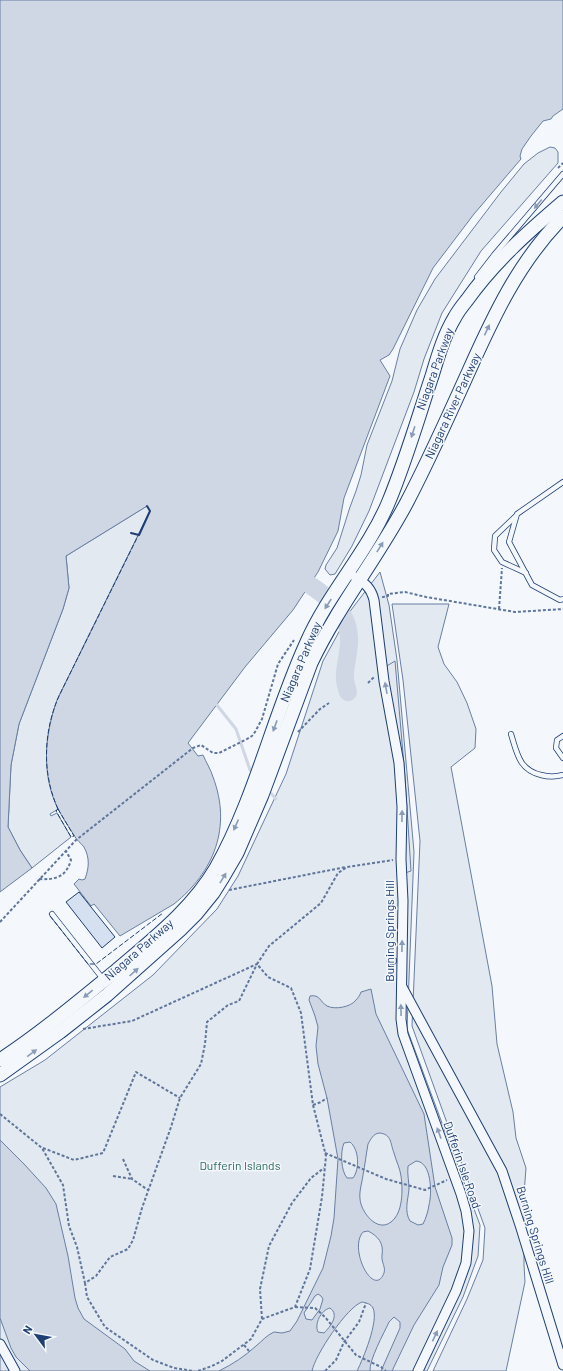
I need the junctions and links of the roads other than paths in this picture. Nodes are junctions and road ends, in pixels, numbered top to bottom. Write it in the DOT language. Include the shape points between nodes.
graph roads {
  1 [pos="563,174"];
  2 [pos="563,202"];
  3 [pos="563,217"];
  4 [pos="475,280"];
  5 [pos="471,286"];
  6 [pos="455,317"];
  7 [pos="563,482"];
  8 [pos="517,514"];
  9 [pos="526,573"];
  10 [pos="349,579"];
  11 [pos="347,598"];
  12 [pos="563,600"];
  13 [pos="511,734"];
  14 [pos="563,736"];
  15 [pos="563,758"];
  16 [pos="267,766"];
  17 [pos="563,775"];
  18 [pos="256,792"];
  19 [pos="52,914"];
  20 [pos="104,980"];
  21 [pos="401,985"];
  22 [pos="0,1060"];
  23 [pos="0,1075"];
  24 [pos="0,1344"];
  25 [pos="563,1365"];
  26 [pos="15,1371"];
  27 [pos="418,1371"];
  1 -- 4 [label="lane, one-way"];
  2 -- 6 [label="main road, Niagara Parkway" via="499,259 479,282"];
  10 -- 3 [label="main road, Niagara River Parkway, one-way" via="407,502 506,294 530,256"];
  5 -- 6 [label="lane"];
  6 -- 10 [label="main road, Niagara Parkway, one-way" via="441,348 387,505"];
  7 -- 8 [label="lane"];
  8 -- 9 [label="lane" via="509,542"];
  8 -- 9 [label="lane" via="495,536 494,550 502,562"];
  9 -- 12 [label="lane" via="532,585"];
  10 -- 11 [label="main road, Niagara River Parkway"];
  10 -- 16 [label="main road, Niagara Parkway, one-way" via="315,625 294,671"];
  21 -- 10 [label="street, Burning Springs Hill, one-way" via="403,901 399,763 384,681 374,600 370,589"];
  11 -- 16 [label="main road, Niagara Parkway" via="311,663"];
  13 -- 17 [label="lane" via="522,763 532,773 550,777"];
  14 -- 15 [label="lane" via="557,740 556,748"];
  16 -- 18 [label="main road, Niagara Parkway"];
  18 -- 20 [label="main road, Niagara Parkway, one-way" via="201,889 162,931"];
  23 -- 18 [label="main road, Niagara Parkway, one-way" via="107,995 196,914 231,865"];
  19 -- 20 [label="lane"];
  20 -- 22 [label="main road, Niagara Parkway, one-way" via="36,1035"];
  21 -- 25 [label="street, Burning Springs Hill" via="502,1170"];
  27 -- 21 [label="street, Dufferin Isle Road, one-way" via="456,1291 466,1263 469,1231 466,1211 455,1176 403,1034"];
  24 -- 26 [label="street"];
}
